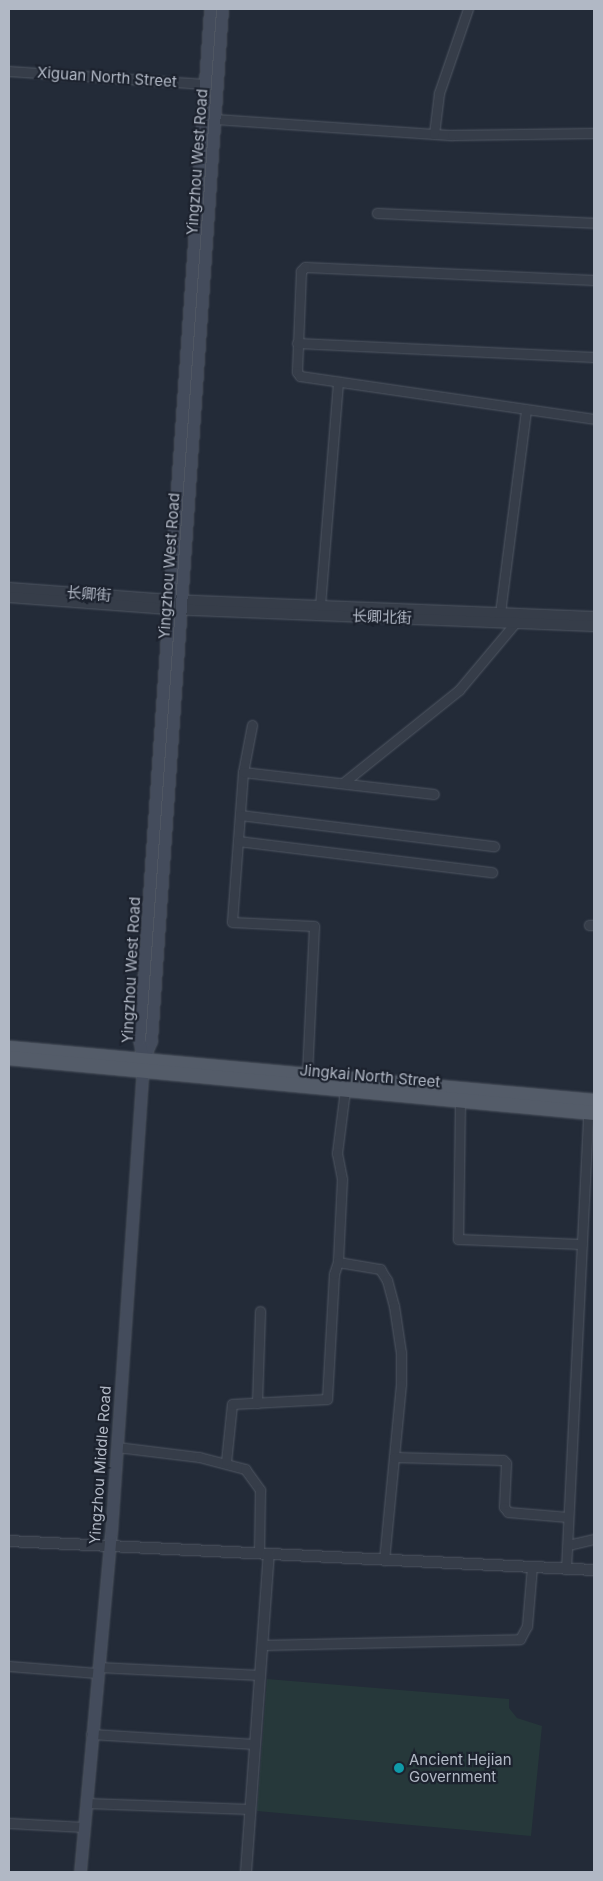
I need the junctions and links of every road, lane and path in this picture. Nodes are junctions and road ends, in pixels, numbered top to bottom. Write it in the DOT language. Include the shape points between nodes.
graph roads {
  1 [pos="210,9"];
  2 [pos="222,9"];
  3 [pos="468,9"];
  4 [pos="9,71"];
  5 [pos="205,84"];
  6 [pos="215,119"];
  7 [pos="594,133"];
  8 [pos="434,134"];
  9 [pos="377,213"];
  10 [pos="594,223"];
  11 [pos="594,280"];
  12 [pos="298,343"];
  13 [pos="594,357"];
  14 [pos="338,382"];
  15 [pos="526,410"];
  16 [pos="594,419"];
  17 [pos="9,584"];
  18 [pos="9,588"];
  19 [pos="24,590"];
  20 [pos="9,597"];
  21 [pos="170,605"];
  22 [pos="182,605"];
  23 [pos="320,606"];
  24 [pos="500,613"];
  25 [pos="594,617"];
  26 [pos="514,623"];
  27 [pos="594,626"];
  28 [pos="252,725"];
  29 [pos="243,772"];
  30 [pos="343,783"];
  31 [pos="434,794"];
  32 [pos="240,815"];
  33 [pos="238,841"];
  34 [pos="494,846"];
  35 [pos="492,872"];
  36 [pos="9,1048"];
  37 [pos="9,1058"];
  38 [pos="142,1065"];
  39 [pos="307,1075"];
  40 [pos="345,1090"];
  41 [pos="460,1101"];
  42 [pos="592,1108"];
  43 [pos="582,1244"];
  44 [pos="338,1262"];
  45 [pos="260,1312"];
  46 [pos="257,1403"];
  47 [pos="116,1447"];
  48 [pos="394,1457"];
  49 [pos="226,1462"];
  50 [pos="568,1518"];
  51 [pos="594,1539"];
  52 [pos="9,1541"];
  53 [pos="110,1545"];
  54 [pos="568,1545"];
  55 [pos="264,1553"];
  56 [pos="384,1560"];
  57 [pos="532,1567"];
  58 [pos="566,1569"];
  59 [pos="594,1570"];
  60 [pos="262,1645"];
  61 [pos="9,1666"];
  62 [pos="97,1670"];
  63 [pos="260,1675"];
  64 [pos="91,1734"];
  65 [pos="255,1744"];
  66 [pos="86,1803"];
  67 [pos="250,1809"];
  68 [pos="9,1823"];
  69 [pos="84,1827"];
  70 [pos="80,1872"];
  71 [pos="87,1872"];
  72 [pos="246,1872"];
  1 -- 5 [label="main road, Yingzhou West Road"];
  2 -- 6 [label="main road, Yingzhou West Road"];
  3 -- 8 [label="street" via="439,93"];
  4 -- 5 [label="street, Xiguan North Street"];
  5 -- 21 [label="main road, Yingzhou West Road"];
  6 -- 8 [label="street"];
  6 -- 22 [label="main road, Yingzhou West Road"];
  7 -- 8 [label="street"];
  9 -- 10 [label="street"];
  11 -- 12 [label="street" via="305,266 301,271"];
  12 -- 13 [label="street"];
  12 -- 14 [label="street" via="297,372 300,376"];
  14 -- 15 [label="street"];
  14 -- 23 [label="street"];
  15 -- 16 [label="street"];
  15 -- 24 [label="street"];
  17 -- 19 [label="street"];
  18 -- 19 [label="street, 长卿街"];
  19 -- 21 [label="street, 长卿街"];
  20 -- 21 [label="street, 长卿街"];
  21 -- 22 [label="street, 长卿北街"];
  21 -- 38 [label="main road, Yingzhou West Road" via="139,1040"];
  22 -- 23 [label="street, 长卿北街"];
  22 -- 26 [label="street, 长卿北街"];
  22 -- 38 [label="main road, Yingzhou West Road" via="151,1041"];
  23 -- 24 [label="street, 长卿北街"];
  24 -- 25 [label="street, 长卿北街"];
  26 -- 27 [label="street, 长卿北街"];
  26 -- 30 [label="street" via="459,690"];
  28 -- 29 [label="street"];
  29 -- 30 [label="street"];
  29 -- 32 [label="street"];
  30 -- 31 [label="street"];
  32 -- 33 [label="street"];
  32 -- 34 [label="street"];
  33 -- 35 [label="street"];
  33 -- 39 [label="street" via="232,922 314,926"];
  36 -- 38 [label="main road"];
  37 -- 38 [label="main road"];
  38 -- 39 [label="main road, Jingkai North Street"];
  38 -- 40 [label="main road, Jingkai North Street"];
  38 -- 47 [label="main road, Yingzhou Middle Road"];
  39 -- 42 [label="main road, Jingkai North Street"];
  40 -- 41 [label="main road, Jingkai North Street"];
  40 -- 44 [label="street" via="337,1153 342,1179"];
  41 -- 42 [label="main road, Jingkai North Street"];
  41 -- 43 [label="street" via="458,1238"];
  42 -- 43 [label="street"];
  43 -- 50 [label="street"];
  44 -- 46 [label="street" via="334,1274 327,1399 319,1402 271,1399"];
  44 -- 48 [label="street" via="380,1269 387,1280 401,1353"];
  45 -- 46 [label="street"];
  46 -- 49 [label="street" via="229,1406"];
  47 -- 49 [label="street"];
  47 -- 53 [label="main road, Yingzhou Middle Road"];
  48 -- 50 [label="street" via="503,1460 506,1463 504,1507 508,1512"];
  48 -- 56 [label="street"];
  49 -- 55 [label="street" via="245,1469 260,1490"];
  50 -- 58 [label="street"];
  51 -- 54 [label="street"];
  52 -- 53 [label="street"];
  53 -- 55 [label="street"];
  53 -- 62 [label="main road, Yingzhou Middle Road"];
  55 -- 56 [label="street"];
  55 -- 60 [label="street"];
  56 -- 57 [label="street"];
  57 -- 58 [label="street"];
  57 -- 60 [label="street" via="527,1626 520,1639"];
  58 -- 59 [label="street"];
  60 -- 63 [label="street"];
  61 -- 62 [label="street"];
  62 -- 63 [label="street"];
  62 -- 64 [label="main road, Yingzhou Middle Road"];
  63 -- 65 [label="street"];
  64 -- 65 [label="street"];
  64 -- 66 [label="main road, Yingzhou Middle Road"];
  65 -- 67 [label="street"];
  66 -- 67 [label="street"];
  66 -- 69 [label="main road, Yingzhou Middle Road"];
  67 -- 72 [label="street"];
  68 -- 69 [label="street"];
  69 -- 70 [label="main road, Yingzhou Middle Road"];
  70 -- 71 [label="street"];
}
